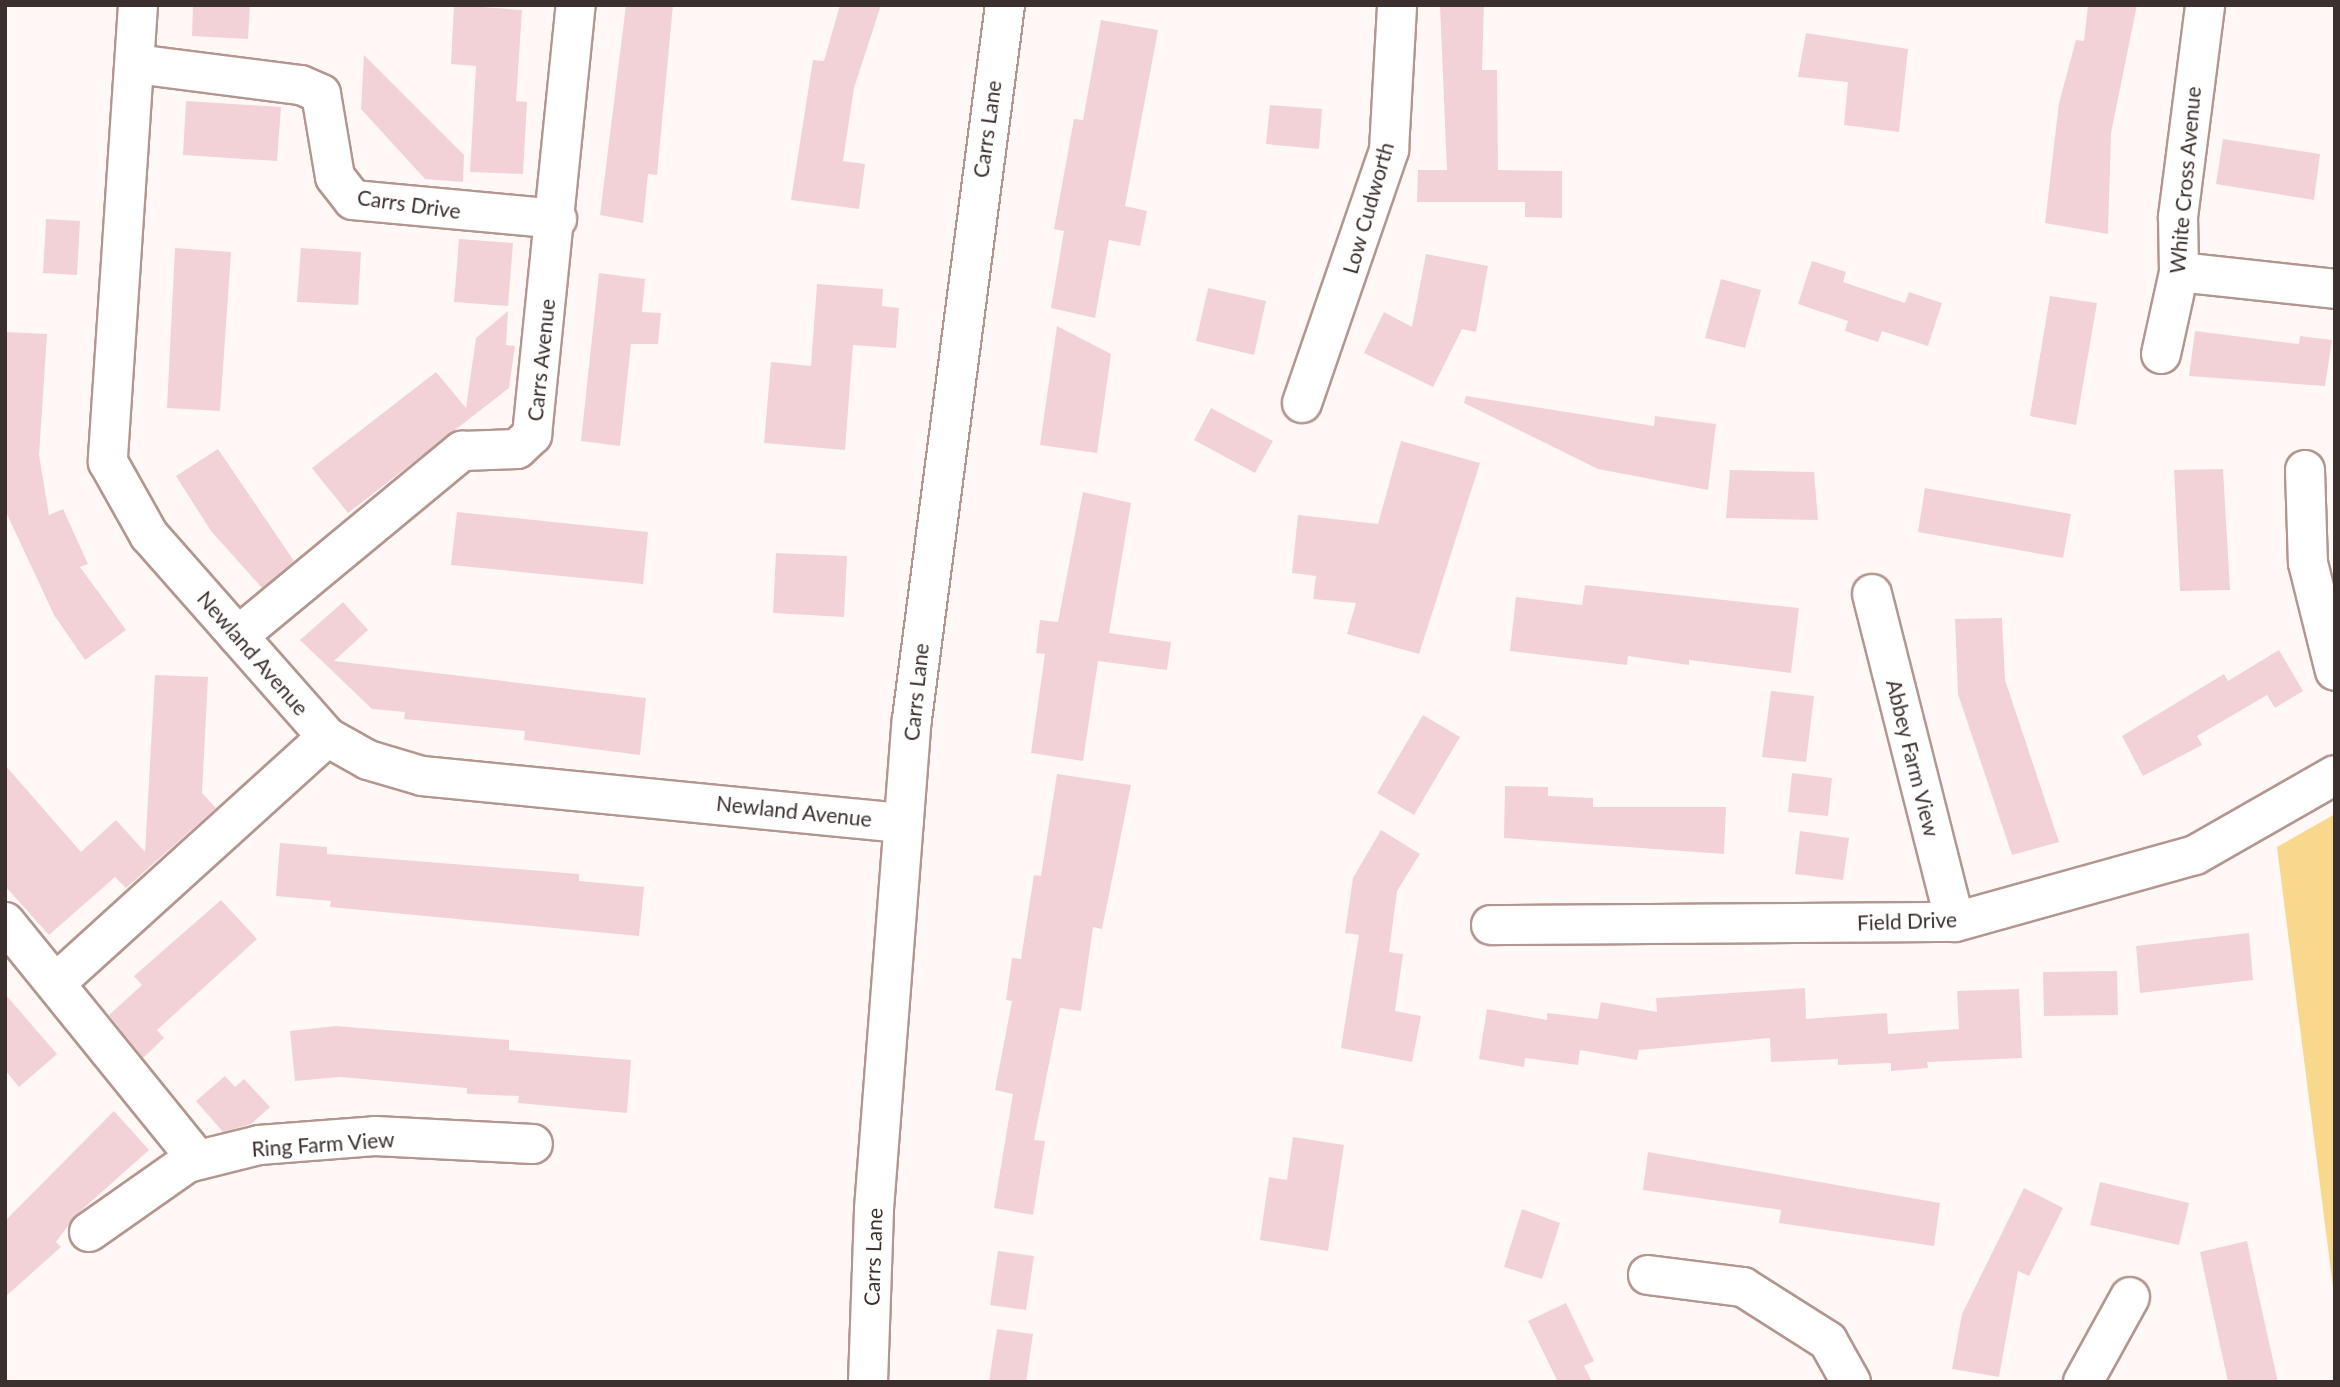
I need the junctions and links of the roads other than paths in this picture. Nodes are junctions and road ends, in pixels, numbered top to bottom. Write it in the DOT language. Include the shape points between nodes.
graph roads {
  1 [pos="138,5"];
  2 [pos="576,5"];
  3 [pos="1005,5"];
  4 [pos="1397,5"];
  5 [pos="2205,5"];
  6 [pos="136,64"];
  7 [pos="557,219"];
  8 [pos="2179,272"];
  9 [pos="2335,289"];
  10 [pos="2161,354"];
  11 [pos="1302,403"];
  12 [pos="2305,470"];
  13 [pos="1872,594"];
  14 [pos="238,636"];
  15 [pos="2335,671"];
  16 [pos="327,737"];
  17 [pos="2335,775"];
  18 [pos="904,822"];
  19 [pos="5,922"];
  20 [pos="1955,922"];
  21 [pos="1491,925"];
  22 [pos="58,981"];
  23 [pos="533,1144"];
  24 [pos="198,1160"];
  25 [pos="89,1232"];
  26 [pos="1648,1275"];
  27 [pos="2130,1297"];
  28 [pos="868,1382"];
  29 [pos="1851,1382"];
  30 [pos="2083,1382"];
  1 -- 6 [label="street, Newland Avenue"];
  2 -- 7 [label="street, Carrs Avenue"];
  3 -- 18 [label="street, Carrs Lane" via="939,495"];
  4 -- 11 [label="street, Low Cudworth" via="1389,150"];
  5 -- 8 [label="street, White Cross Avenue" via="2178,217"];
  6 -- 7 [label="street, Carrs Drive" via="301,85 321,94 335,177 352,200"];
  6 -- 14 [label="street, Newland Avenue" via="108,462 149,535"];
  7 -- 14 [label="street, Carrs Avenue" via="532,435 517,449 462,451"];
  8 -- 9 [label="street"];
  8 -- 10 [label="street, White Cross Avenue"];
  12 -- 15 [label="street" via="2308,563"];
  13 -- 20 [label="street, Abbey Farm View"];
  14 -- 16 [label="street, Newland Avenue"];
  16 -- 18 [label="street, Newland Avenue" via="368,760 422,776"];
  16 -- 22 [label="street"];
  17 -- 20 [label="street, Field Drive" via="2195,855"];
  18 -- 28 [label="street, Carrs Lane" via="874,1209"];
  19 -- 22 [label="street"];
  20 -- 21 [label="street, Field Drive"];
  22 -- 24 [label="street"];
  23 -- 24 [label="street, Ring Farm View" via="375,1136 259,1145"];
  24 -- 25 [label="street, Ring Farm View" via="166,1175"];
  26 -- 29 [label="street" via="1743,1287 1828,1341"];
  27 -- 30 [label="street"];
}
